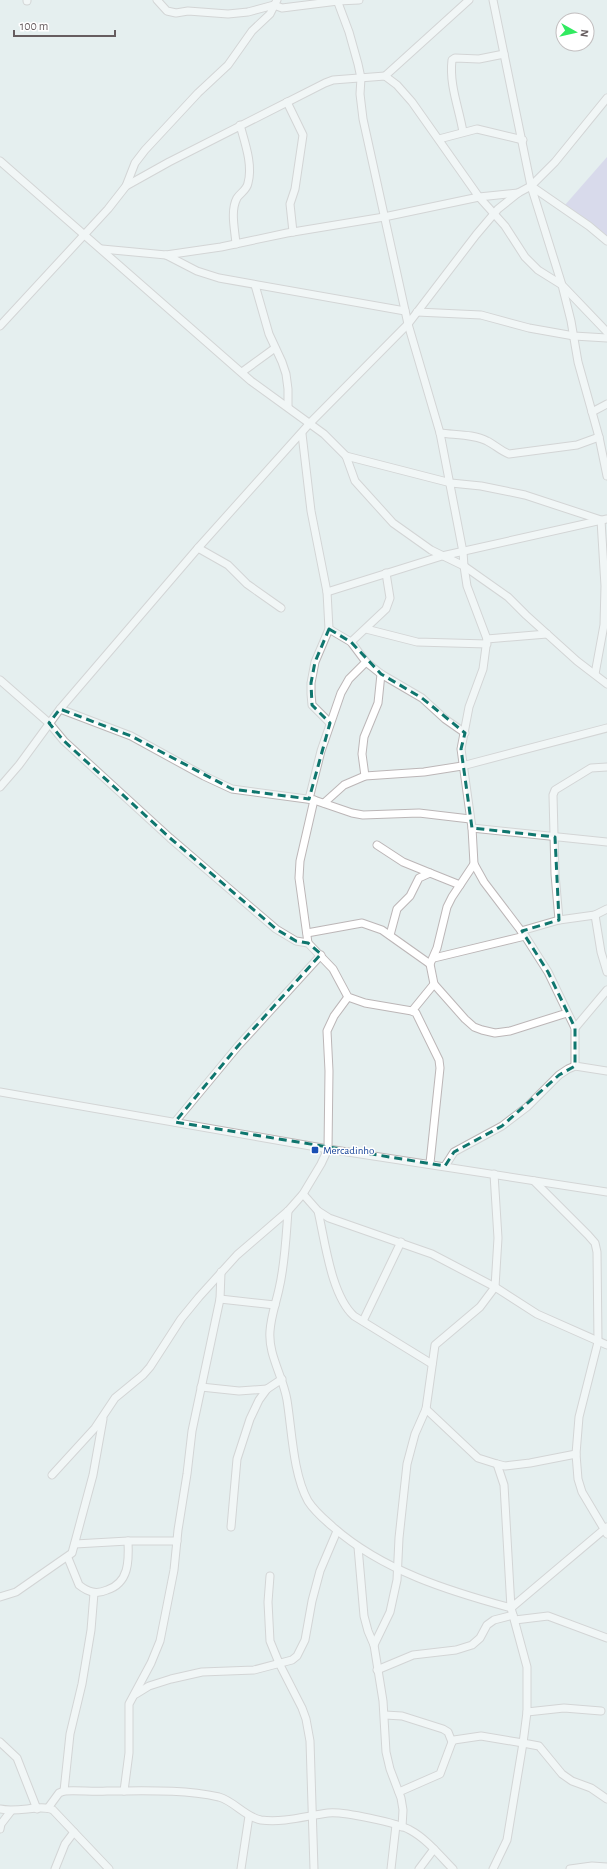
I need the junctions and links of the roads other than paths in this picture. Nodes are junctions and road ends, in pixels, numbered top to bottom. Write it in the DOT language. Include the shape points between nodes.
graph roads {
  1 [pos="157,0"];
  2 [pos="338,0"];
  3 [pos="359,0"];
  4 [pos="469,0"];
  5 [pos="493,0"];
  6 [pos="275,3"];
  7 [pos="504,54"];
  8 [pos="385,76"];
  9 [pos="361,78"];
  10 [pos="607,98"];
  11 [pos="287,102"];
  12 [pos="240,125"];
  13 [pos="463,132"];
  14 [pos="439,140"];
  15 [pos="523,140"];
  16 [pos="0,161"];
  17 [pos="126,186"];
  18 [pos="532,186"];
  19 [pos="518,193"];
  20 [pos="479,197"];
  21 [pos="494,214"];
  22 [pos="384,217"];
  23 [pos="293,232"];
  24 [pos="84,234"];
  25 [pos="607,241"];
  26 [pos="236,244"];
  27 [pos="102,249"];
  28 [pos="166,255"];
  29 [pos="255,285"];
  30 [pos="562,285"];
  31 [pos="405,311"];
  32 [pos="417,312"];
  33 [pos="408,324"];
  34 [pos="0,326"];
  35 [pos="607,332"];
  36 [pos="574,336"];
  37 [pos="607,338"];
  38 [pos="275,348"];
  39 [pos="242,372"];
  40 [pos="607,404"];
  41 [pos="288,407"];
  42 [pos="592,412"];
  43 [pos="310,423"];
  44 [pos="440,433"];
  45 [pos="302,434"];
  46 [pos="599,437"];
  47 [pos="346,456"];
  48 [pos="607,476"];
  49 [pos="451,483"];
  50 [pos="604,520"];
  51 [pos="198,548"];
  52 [pos="464,552"];
  53 [pos="442,556"];
  54 [pos="464,566"];
  55 [pos="386,573"];
  56 [pos="327,592"];
  57 [pos="281,608"];
  58 [pos="329,629"];
  59 [pos="366,629"];
  60 [pos="547,634"];
  61 [pos="351,642"];
  62 [pos="487,642"];
  63 [pos="366,662"];
  64 [pos="381,674"];
  65 [pos="595,674"];
  66 [pos="607,674"];
  67 [pos="0,680"];
  68 [pos="604,682"];
  69 [pos="60,709"];
  70 [pos="330,722"];
  71 [pos="49,723"];
  72 [pos="607,728"];
  73 [pos="465,732"];
  74 [pos="462,766"];
  75 [pos="607,767"];
  76 [pos="365,776"];
  77 [pos="0,787"];
  78 [pos="312,799"];
  79 [pos="324,803"];
  80 [pos="470,818"];
  81 [pos="472,828"];
  82 [pos="555,837"];
  83 [pos="607,842"];
  84 [pos="377,845"];
  85 [pos="474,864"];
  86 [pos="430,873"];
  87 [pos="460,885"];
  88 [pos="607,910"];
  89 [pos="595,915"];
  90 [pos="559,920"];
  91 [pos="307,933"];
  92 [pos="523,934"];
  93 [pos="390,935"];
  94 [pos="308,942"];
  95 [pos="321,955"];
  96 [pos="432,961"];
  97 [pos="607,972"];
  98 [pos="434,984"];
  99 [pos="607,990"];
  100 [pos="348,996"];
  101 [pos="412,1011"];
  102 [pos="567,1013"];
  103 [pos="575,1028"];
  104 [pos="575,1066"];
  105 [pos="607,1071"];
  106 [pos="0,1092"];
  107 [pos="175,1122"];
  108 [pos="328,1149"];
  109 [pos="430,1163"];
  110 [pos="445,1166"];
  111 [pos="494,1174"];
  112 [pos="534,1180"];
  113 [pos="607,1192"];
  114 [pos="303,1194"];
  115 [pos="288,1211"];
  116 [pos="318,1211"];
  117 [pos="401,1242"];
  118 [pos="221,1272"];
  119 [pos="495,1287"];
  120 [pos="220,1299"];
  121 [pos="275,1305"];
  122 [pos="363,1321"];
  123 [pos="598,1342"];
  124 [pos="607,1345"];
  125 [pos="432,1364"];
  126 [pos="282,1379"];
  127 [pos="201,1387"];
  128 [pos="267,1389"];
  129 [pos="426,1409"];
  130 [pos="103,1414"];
  131 [pos="576,1454"];
  132 [pos="497,1464"];
  133 [pos="52,1475"];
  134 [pos="231,1526"];
  135 [pos="606,1530"];
  136 [pos="337,1531"];
  137 [pos="128,1541"];
  138 [pos="177,1541"];
  139 [pos="76,1544"];
  140 [pos="358,1547"];
  141 [pos="68,1558"];
  142 [pos="398,1568"];
  143 [pos="270,1576"];
  144 [pos="94,1593"];
  145 [pos="0,1597"];
  146 [pos="513,1614"];
  147 [pos="607,1638"];
  148 [pos="374,1645"];
  149 [pos="279,1663"];
  150 [pos="377,1670"];
  151 [pos="135,1694"];
  152 [pos="601,1711"];
  153 [pos="527,1712"];
  154 [pos="385,1715"];
  155 [pos="0,1742"];
  156 [pos="452,1742"];
  157 [pos="523,1743"];
  158 [pos="64,1791"];
  159 [pos="124,1791"];
  160 [pos="399,1792"];
  161 [pos="607,1799"];
  162 [pos="48,1808"];
  163 [pos="0,1809"];
  164 [pos="37,1809"];
  165 [pos="11,1811"];
  166 [pos="249,1816"];
  167 [pos="313,1816"];
  168 [pos="399,1826"];
  169 [pos="0,1829"];
  170 [pos="74,1832"];
  171 [pos="434,1849"];
  172 [pos="607,1867"];
  173 [pos="55,1869"];
  174 [pos="110,1869"];
  175 [pos="241,1869"];
  176 [pos="314,1869"];
  177 [pos="391,1869"];
  178 [pos="419,1869"];
  179 [pos="453,1869"];
  180 [pos="493,1869"];
  181 [pos="570,1869"];
  1 -- 6 [label="street" via="167,11 176,13 248,12"];
  2 -- 3 [label="street"];
  2 -- 6 [label="street" via="282,8"];
  2 -- 9 [label="street"];
  4 -- 8 [label="street"];
  5 -- 7 [label="street"];
  6 -- 17 [label="street" via="270,14 252,31 228,65 145,150 135,163"];
  7 -- 13 [label="street" via="479,59 452,60 452,88"];
  7 -- 15 [label="street" via="515,114"];
  8 -- 9 [label="street"];
  8 -- 14 [label="street" via="412,102"];
  9 -- 11 [label="street" via="333,80"];
  9 -- 22 [label="street" via="363,119"];
  10 -- 18 [label="street"];
  11 -- 12 [label="street"];
  11 -- 23 [label="street" via="303,135 295,189 290,204"];
  12 -- 17 [label="street"];
  12 -- 26 [label="street" via="248,154 249,174 248,184 236,201"];
  13 -- 14 [label="street"];
  13 -- 15 [label="street" via="477,129"];
  14 -- 20 [label="street"];
  15 -- 18 [label="street"];
  16 -- 24 [label="street"];
  17 -- 24 [label="street"];
  18 -- 19 [label="street"];
  18 -- 25 [label="street" via="590,226"];
  18 -- 30 [label="street"];
  19 -- 20 [label="street"];
  19 -- 21 [label="street"];
  20 -- 21 [label="street"];
  20 -- 22 [label="street"];
  21 -- 30 [label="street" via="538,270"];
  21 -- 32 [label="street"];
  22 -- 23 [label="street"];
  22 -- 31 [label="street"];
  23 -- 26 [label="street"];
  24 -- 27 [label="street"];
  24 -- 34 [label="street"];
  26 -- 28 [label="street"];
  27 -- 28 [label="street"];
  27 -- 39 [label="street"];
  28 -- 29 [label="street" via="198,271"];
  29 -- 31 [label="street"];
  29 -- 38 [label="street"];
  30 -- 35 [label="street"];
  30 -- 36 [label="street"];
  31 -- 33 [label="street"];
  32 -- 33 [label="street"];
  32 -- 36 [label="street" via="481,315 529,328"];
  33 -- 43 [label="street"];
  33 -- 44 [label="street"];
  36 -- 37 [label="street"];
  36 -- 42 [label="street" via="578,362"];
  38 -- 39 [label="street"];
  38 -- 41 [label="street" via="286,374"];
  39 -- 41 [label="street"];
  40 -- 42 [label="street"];
  41 -- 43 [label="street"];
  42 -- 46 [label="street"];
  43 -- 45 [label="street"];
  43 -- 47 [label="street"];
  44 -- 46 [label="street" via="487,441 509,454 577,445"];
  44 -- 49 [label="street"];
  45 -- 51 [label="street"];
  45 -- 56 [label="street" via="311,511"];
  46 -- 48 [label="street"];
  47 -- 49 [label="street"];
  47 -- 53 [label="street" via="355,481 393,523 413,539"];
  49 -- 50 [label="street" via="525,495"];
  49 -- 52 [label="street"];
  50 -- 52 [label="street"];
  50 -- 65 [label="street" via="604,624"];
  51 -- 57 [label="street" via="228,565 247,584"];
  51 -- 69 [label="street"];
  52 -- 53 [label="street"];
  52 -- 54 [label="street"];
  53 -- 54 [label="street"];
  53 -- 55 [label="street"];
  54 -- 60 [label="street" via="508,598"];
  54 -- 62 [label="street" via="467,586"];
  55 -- 56 [label="street"];
  55 -- 59 [label="street" via="389,604"];
  56 -- 58 [label="street"];
  58 -- 61 [label="street"];
  58 -- 70 [label="street" via="316,662 311,694 312,705"];
  59 -- 61 [label="street"];
  59 -- 62 [label="street" via="417,642"];
  60 -- 62 [label="street"];
  60 -- 65 [label="street"];
  61 -- 63 [label="street"];
  62 -- 73 [label="street" via="483,669 471,700"];
  63 -- 64 [label="street"];
  63 -- 70 [label="street" via="341,693"];
  64 -- 73 [label="street" via="422,698 445,719"];
  64 -- 76 [label="street" via="378,703 364,737 362,754"];
  65 -- 68 [label="street"];
  66 -- 68 [label="street"];
  67 -- 71 [label="street"];
  69 -- 71 [label="street"];
  69 -- 78 [label="street" via="131,736 232,789"];
  70 -- 78 [label="street" via="321,751"];
  71 -- 77 [label="street"];
  71 -- 94 [label="street" via="64,741 170,838 276,929 296,941"];
  72 -- 74 [label="street"];
  73 -- 74 [label="street" via="461,749"];
  74 -- 76 [label="street" via="424,772"];
  74 -- 80 [label="street"];
  75 -- 82 [label="street" via="591,768 556,790 552,802"];
  76 -- 79 [label="street" via="344,785"];
  78 -- 79 [label="street"];
  78 -- 91 [label="street" via="299,878"];
  79 -- 80 [label="street" via="363,815 419,813"];
  80 -- 81 [label="street"];
  81 -- 82 [label="street"];
  81 -- 85 [label="street"];
  82 -- 83 [label="street"];
  82 -- 90 [label="street"];
  84 -- 86 [label="street" via="403,862"];
  85 -- 87 [label="street"];
  85 -- 92 [label="street" via="484,882"];
  86 -- 87 [label="street"];
  86 -- 93 [label="street" via="419,878 410,896 397,909"];
  87 -- 96 [label="street" via="447,907"];
  88 -- 89 [label="street"];
  89 -- 90 [label="street"];
  89 -- 97 [label="street"];
  90 -- 92 [label="street"];
  91 -- 93 [label="street" via="362,923"];
  91 -- 94 [label="street"];
  92 -- 96 [label="street"];
  92 -- 102 [label="street" via="548,972"];
  93 -- 96 [label="street"];
  94 -- 95 [label="street"];
  95 -- 100 [label="street" via="333,969"];
  95 -- 107 [label="street" via="238,1046"];
  96 -- 98 [label="street"];
  98 -- 101 [label="street"];
  98 -- 102 [label="street" via="474,1027 495,1033 510,1031"];
  99 -- 103 [label="street"];
  100 -- 101 [label="street" via="365,1003"];
  100 -- 108 [label="street" via="327,1031"];
  101 -- 109 [label="street" via="421,1020 439,1060 440,1068"];
  102 -- 103 [label="street"];
  103 -- 104 [label="street"];
  104 -- 105 [label="street"];
  104 -- 110 [label="street" via="559,1075 527,1107 502,1126 454,1152"];
  106 -- 107 [label="street"];
  107 -- 108 [label="street"];
  108 -- 109 [label="street"];
  108 -- 114 [label="street"];
  109 -- 110 [label="street"];
  110 -- 111 [label="street"];
  111 -- 112 [label="street"];
  111 -- 119 [label="street" via="498,1238"];
  112 -- 113 [label="street"];
  112 -- 123 [label="street" via="595,1243"];
  114 -- 115 [label="street"];
  114 -- 116 [label="street"];
  115 -- 118 [label="street" via="249,1243"];
  115 -- 121 [label="street" via="286,1246"];
  116 -- 117 [label="street" via="349,1226"];
  116 -- 122 [label="street" via="339,1294 346,1309"];
  117 -- 119 [label="street" via="432,1254"];
  117 -- 122 [label="street"];
  118 -- 120 [label="street"];
  118 -- 130 [label="street" via="181,1319 150,1367 115,1398"];
  119 -- 123 [label="street" via="537,1314"];
  119 -- 125 [label="street" via="480,1307 437,1342"];
  120 -- 121 [label="street"];
  120 -- 127 [label="street"];
  121 -- 126 [label="street" via="270,1331 271,1352"];
  122 -- 125 [label="street"];
  123 -- 124 [label="street"];
  123 -- 131 [label="street" via="579,1417"];
  125 -- 129 [label="street"];
  126 -- 128 [label="street"];
  126 -- 136 [label="street" via="299,1476 308,1500 317,1513"];
  127 -- 128 [label="street" via="239,1391"];
  127 -- 138 [label="street" via="192,1431"];
  128 -- 134 [label="street" via="250,1419 237,1459"];
  129 -- 132 [label="street" via="478,1458"];
  129 -- 142 [label="street" via="415,1434 407,1464"];
  130 -- 133 [label="street" via="95,1428"];
  130 -- 139 [label="street" via="93,1475"];
  131 -- 132 [label="street" via="530,1463 505,1466"];
  131 -- 135 [label="street" via="582,1492"];
  132 -- 146 [label="street" via="504,1485"];
  135 -- 146 [label="street"];
  136 -- 140 [label="street"];
  136 -- 149 [label="street" via="320,1571 305,1640 297,1656"];
  137 -- 138 [label="street"];
  137 -- 139 [label="street"];
  137 -- 144 [label="street" via="128,1562 123,1578 117,1587"];
  138 -- 151 [label="street" via="160,1641"];
  139 -- 141 [label="street"];
  140 -- 142 [label="street"];
  140 -- 148 [label="street" via="364,1616"];
  141 -- 144 [label="street" via="79,1585"];
  141 -- 145 [label="street" via="16,1592"];
  142 -- 146 [label="street"];
  142 -- 148 [label="street" via="390,1612"];
  143 -- 149 [label="street" via="270,1641"];
  144 -- 158 [label="street" via="82,1684 70,1734"];
  146 -- 147 [label="street" via="548,1616"];
  146 -- 150 [label="street" via="487,1625 480,1638 472,1645 456,1650 413,1655"];
  146 -- 153 [label="street" via="527,1667"];
  148 -- 150 [label="street"];
  149 -- 151 [label="street" via="254,1670 202,1672 149,1686"];
  149 -- 167 [label="street" via="306,1719 310,1741"];
  150 -- 154 [label="street"];
  151 -- 159 [label="street" via="129,1704 129,1753"];
  152 -- 153 [label="street" via="564,1708"];
  153 -- 157 [label="street"];
  154 -- 156 [label="street" via="402,1716 443,1729 448,1732"];
  154 -- 160 [label="street" via="386,1752"];
  155 -- 164 [label="street" via="17,1758"];
  156 -- 157 [label="street" via="461,1738 481,1736"];
  156 -- 160 [label="street" via="440,1774"];
  157 -- 161 [label="street" via="539,1746 562,1774"];
  157 -- 180 [label="street" via="507,1840"];
  158 -- 159 [label="street"];
  158 -- 162 [label="street"];
  159 -- 166 [label="street" via="199,1793 221,1798"];
  160 -- 168 [label="street" via="403,1810"];
  162 -- 164 [label="street"];
  162 -- 170 [label="street"];
  163 -- 165 [label="street"];
  164 -- 165 [label="street"];
  165 -- 169 [label="street"];
  166 -- 167 [label="street" via="261,1820"];
  166 -- 175 [label="street"];
  167 -- 168 [label="street" via="328,1812 343,1813"];
  167 -- 176 [label="street"];
  168 -- 171 [label="street" via="411,1830"];
  168 -- 177 [label="street"];
  170 -- 173 [label="street" via="65,1844"];
  170 -- 174 [label="street"];
  171 -- 178 [label="street"];
  171 -- 179 [label="street"];
  172 -- 181 [label="street"];
}
